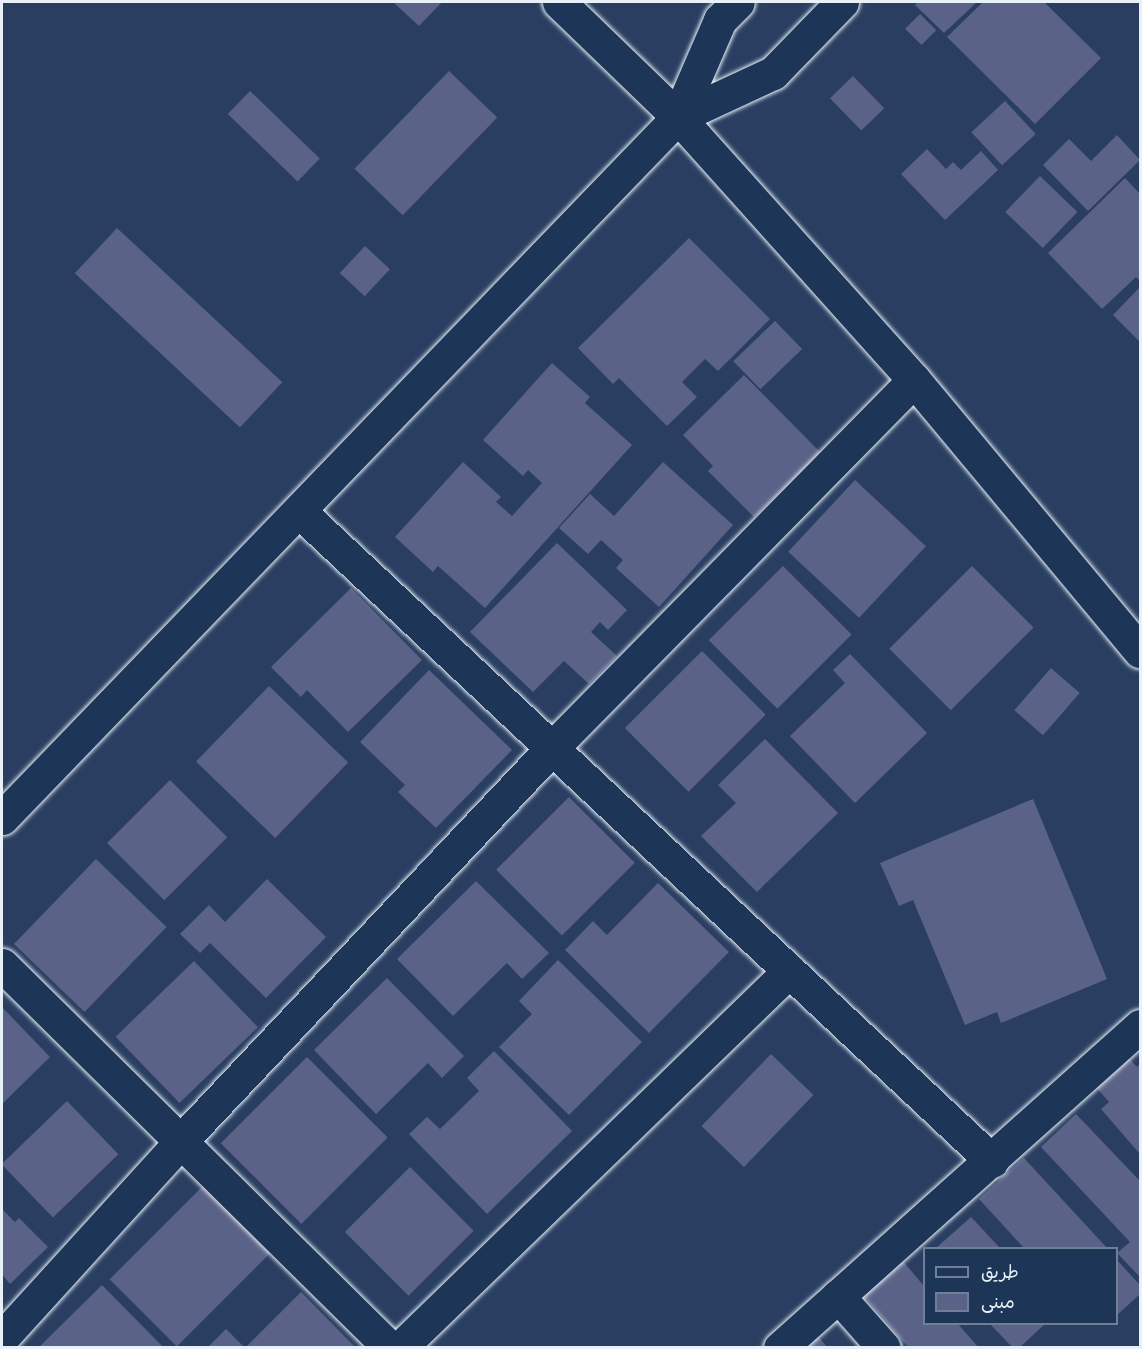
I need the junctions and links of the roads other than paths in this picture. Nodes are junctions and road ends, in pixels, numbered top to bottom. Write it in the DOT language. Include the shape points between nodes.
graph roads {
  1 [pos="559,2"];
  2 [pos="738,2"];
  3 [pos="842,2"];
  4 [pos="678,117"];
  5 [pos="914,380"];
  6 [pos="299,511"];
  7 [pos="1140,651"];
  8 [pos="552,748"];
  9 [pos="2,818"];
  10 [pos="2,965"];
  11 [pos="789,971"];
  12 [pos="1140,1026"];
  13 [pos="181,1141"];
  14 [pos="992,1161"];
  15 [pos="838,1296"];
  16 [pos="2,1338"];
  17 [pos="390,1347"];
  18 [pos="400,1347"];
  19 [pos="780,1347"];
  20 [pos="884,1347"];
  1 -- 4 [label="street"];
  2 -- 4 [label="street" via="720,20"];
  3 -- 4 [label="street" via="773,73"];
  4 -- 5 [label="street"];
  4 -- 6 [label="street"];
  5 -- 7 [label="street"];
  5 -- 8 [label="street"];
  6 -- 8 [label="street"];
  6 -- 9 [label="street"];
  8 -- 11 [label="street"];
  8 -- 13 [label="street"];
  10 -- 13 [label="street"];
  11 -- 14 [label="street"];
  11 -- 18 [label="street"];
  12 -- 14 [label="street"];
  13 -- 16 [label="street"];
  13 -- 17 [label="street"];
  14 -- 15 [label="street"];
  15 -- 19 [label="street"];
  15 -- 20 [label="street"];
}
